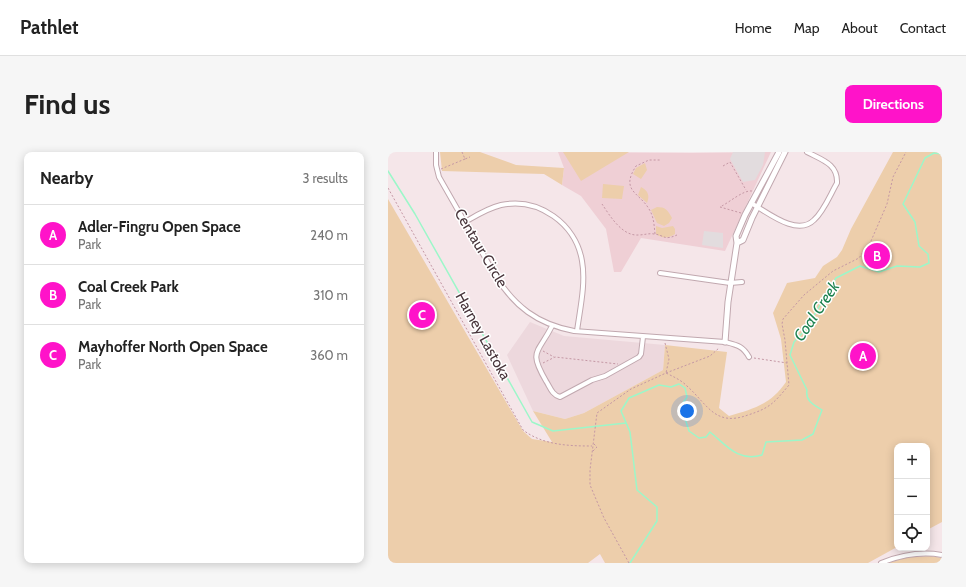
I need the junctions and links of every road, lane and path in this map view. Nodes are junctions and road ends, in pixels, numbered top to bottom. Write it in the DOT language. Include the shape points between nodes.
graph roads {
  1 [pos="436,152"];
  2 [pos="462,152"];
  3 [pos="779,152"];
  4 [pos="785,152"];
  5 [pos="807,152"];
  6 [pos="906,152"];
  7 [pos="470,157"];
  8 [pos="465,158"];
  9 [pos="660,160"];
  10 [pos="723,166"];
  11 [pos="441,169"];
  12 [pos="388,188"];
  13 [pos="746,190"];
  14 [pos="757,191"];
  15 [pos="751,203"];
  16 [pos="602,204"];
  17 [pos="758,207"];
  18 [pos="745,214"];
  19 [pos="465,222"];
  20 [pos="655,234"];
  21 [pos="677,235"];
  22 [pos="737,243"];
  23 [pos="660,273"];
  24 [pos="742,282"];
  25 [pos="730,283"];
  26 [pos="552,326"];
  27 [pos="577,331"];
  28 [pos="643,336"];
  29 [pos="662,338"];
  30 [pos="724,342"];
  31 [pos="539,348"];
  32 [pos="719,348"];
  33 [pos="554,357"];
  34 [pos="749,358"];
  35 [pos="787,363"];
  36 [pos="627,364"];
  37 [pos="538,367"];
  38 [pos="666,373"];
  39 [pos="593,443"];
  40 [pos="593,446"];
  41 [pos="592,452"];
  42 [pos="942,555"];
  43 [pos="629,563"];
  44 [pos="881,563"];
  1 -- 19 [label="street, Centaur Circle" via="439,176"];
  2 -- 8 [label="path"];
  3 -- 14 [label="street"];
  4 -- 17 [label="street"];
  5 -- 17 [label="street" via="832,166 837,176 837,183 814,221 803,226 790,225"];
  6 -- 35 [label="path" via="893,177 887,204 859,258 833,272 804,295 783,319"];
  7 -- 8 [label="path"];
  8 -- 11 [label="path"];
  9 -- 20 [label="path" via="648,160 636,166 630,180 634,194 650,209"];
  10 -- 13 [label="path" via="730,162"];
  12 -- 40 [label="path, Harney Lastoka" via="523,430 544,442"];
  13 -- 14 [label="path"];
  13 -- 18 [label="path" via="733,201 720,206"];
  14 -- 15 [label="street"];
  15 -- 17 [label="street"];
  15 -- 18 [label="street"];
  16 -- 20 [label="path" via="619,226 631,234"];
  17 -- 22 [label="street" via="743,240"];
  18 -- 22 [label="street" via="736,236"];
  19 -- 26 [label="street, Centaur Circle" via="495,275 517,305"];
  19 -- 27 [label="street" via="490,208 515,204 540,208 564,225 578,248 582,261"];
  20 -- 21 [label="path" via="667,238"];
  22 -- 25 [label="street"];
  23 -- 25 [label="street"];
  24 -- 25 [label="street"];
  25 -- 30 [label="street"];
  26 -- 27 [label="street, Centaur Circle"];
  26 -- 31 [label="street"];
  27 -- 28 [label="street, Centaur Circle"];
  28 -- 29 [label="street, Centaur Circle"];
  28 -- 36 [label="street" via="641,354"];
  29 -- 30 [label="street, Centaur Circle"];
  29 -- 38 [label="path" via="669,359"];
  30 -- 34 [label="street, Centaur Circle" via="738,345"];
  31 -- 33 [label="path"];
  31 -- 37 [label="street" via="535,358"];
  32 -- 38 [label="path" via="710,356"];
  33 -- 36 [label="path"];
  33 -- 37 [label="path"];
  34 -- 35 [label="path"];
  35 -- 38 [label="path" via="788,385 780,396 766,409 739,419 727,420 714,414 679,379"];
  36 -- 37 [label="street" via="560,397 554,394"];
  38 -- 39 [label="path" via="631,389 599,411 596,416"];
  39 -- 40 [label="path"];
  39 -- 41 [label="path" via="597,447"];
  40 -- 41 [label="path"];
  41 -- 43 [label="path" via="589,479 592,492"];
  42 -- 44 [label="street" via="906,554"];
}
